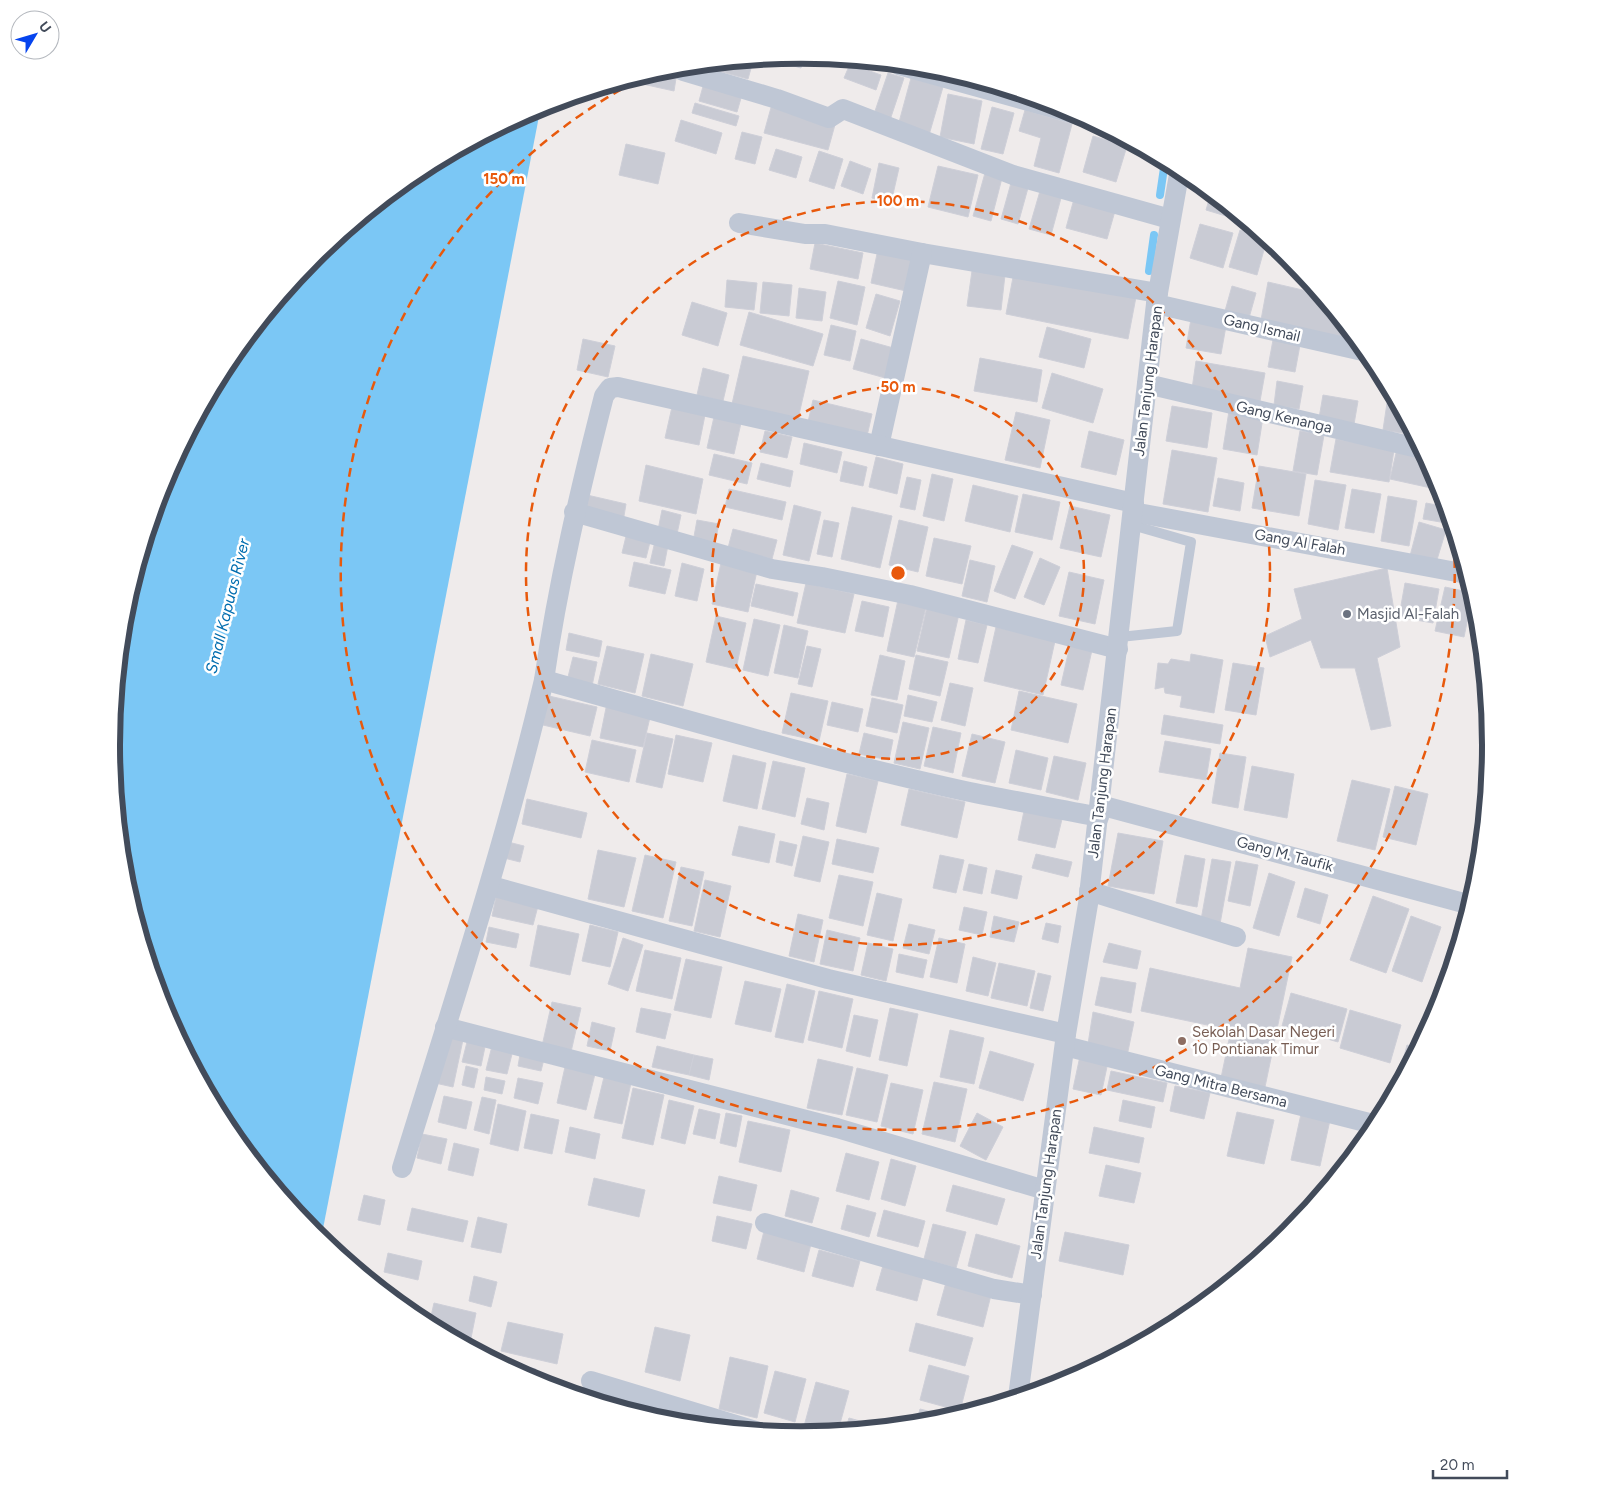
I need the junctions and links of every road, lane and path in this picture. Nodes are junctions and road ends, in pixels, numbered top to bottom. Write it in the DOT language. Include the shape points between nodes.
graph roads {
  1 [pos="695,73"];
  2 [pos="1178,178"];
  3 [pos="1170,219"];
  4 [pos="739,223"];
  5 [pos="922,254"];
  6 [pos="1157,299"];
  7 [pos="1355,349"];
  8 [pos="1147,384"];
  9 [pos="879,446"];
  10 [pos="1413,447"];
  11 [pos="574,512"];
  12 [pos="1133,514"];
  13 [pos="1461,573"];
  14 [pos="1119,643"];
  15 [pos="544,680"];
  16 [pos="1099,811"];
  17 [pos="491,886"];
  18 [pos="1089,891"];
  19 [pos="1464,903"];
  20 [pos="1236,937"];
  21 [pos="446,1027"];
  22 [pos="1066,1040"];
  23 [pos="1368,1123"];
  24 [pos="402,1168"];
  25 [pos="1045,1190"];
  26 [pos="765,1223"];
  27 [pos="1032,1295"];
  28 [pos="591,1381"];
  29 [pos="1019,1390"];
  30 [pos="728,1422"];
  1 -- 3 [label="street" via="829,118 843,110 1013,175"];
  2 -- 3 [label="street, Jalan Tanjung Harapan"];
  3 -- 6 [label="street, Jalan Tanjung Harapan"];
  4 -- 5 [label="street, Gang Ismail" via="805,234 825,234"];
  5 -- 6 [label="street, Gang Ismail"];
  5 -- 9 [label="street"];
  6 -- 7 [label="street, Gang Ismail"];
  6 -- 8 [label="street, Jalan Tanjung Harapan"];
  8 -- 10 [label="street, Gang Kenanga"];
  8 -- 12 [label="street, Jalan Tanjung Harapan"];
  9 -- 11 [label="street, Gang Al Falah" via="618,387 610,388 604,396"];
  9 -- 12 [label="street, Gang Al Falah"];
  11 -- 14 [label="street" via="772,570 910,595"];
  11 -- 15 [label="street"];
  12 -- 13 [label="street, Gang Al Falah"];
  12 -- 14 [label="street, Jalan Tanjung Harapan"];
  12 -- 14 [label="lane" via="1192,542 1177,630"];
  14 -- 16 [label="street, Jalan Tanjung Harapan"];
  15 -- 16 [label="street, Gang M. Taufik" via="766,742 965,791"];
  15 -- 17 [label="street"];
  16 -- 18 [label="street, Jalan Tanjung Harapan"];
  16 -- 19 [label="street, Gang M. Taufik"];
  17 -- 21 [label="street"];
  17 -- 22 [label="street, Gang Mitra Bersama" via="828,979"];
  18 -- 20 [label="street"];
  18 -- 22 [label="street, Jalan Tanjung Harapan"];
  21 -- 24 [label="street"];
  21 -- 25 [label="street" via="837,1128"];
  22 -- 23 [label="street, Gang Mitra Bersama"];
  22 -- 25 [label="street, Jalan Tanjung Harapan"];
  25 -- 27 [label="street, Jalan Tanjung Harapan"];
  26 -- 27 [label="street" via="994,1289"];
  27 -- 29 [label="street, Jalan Tanjung Harapan"];
  28 -- 30 [label="street"];
}
